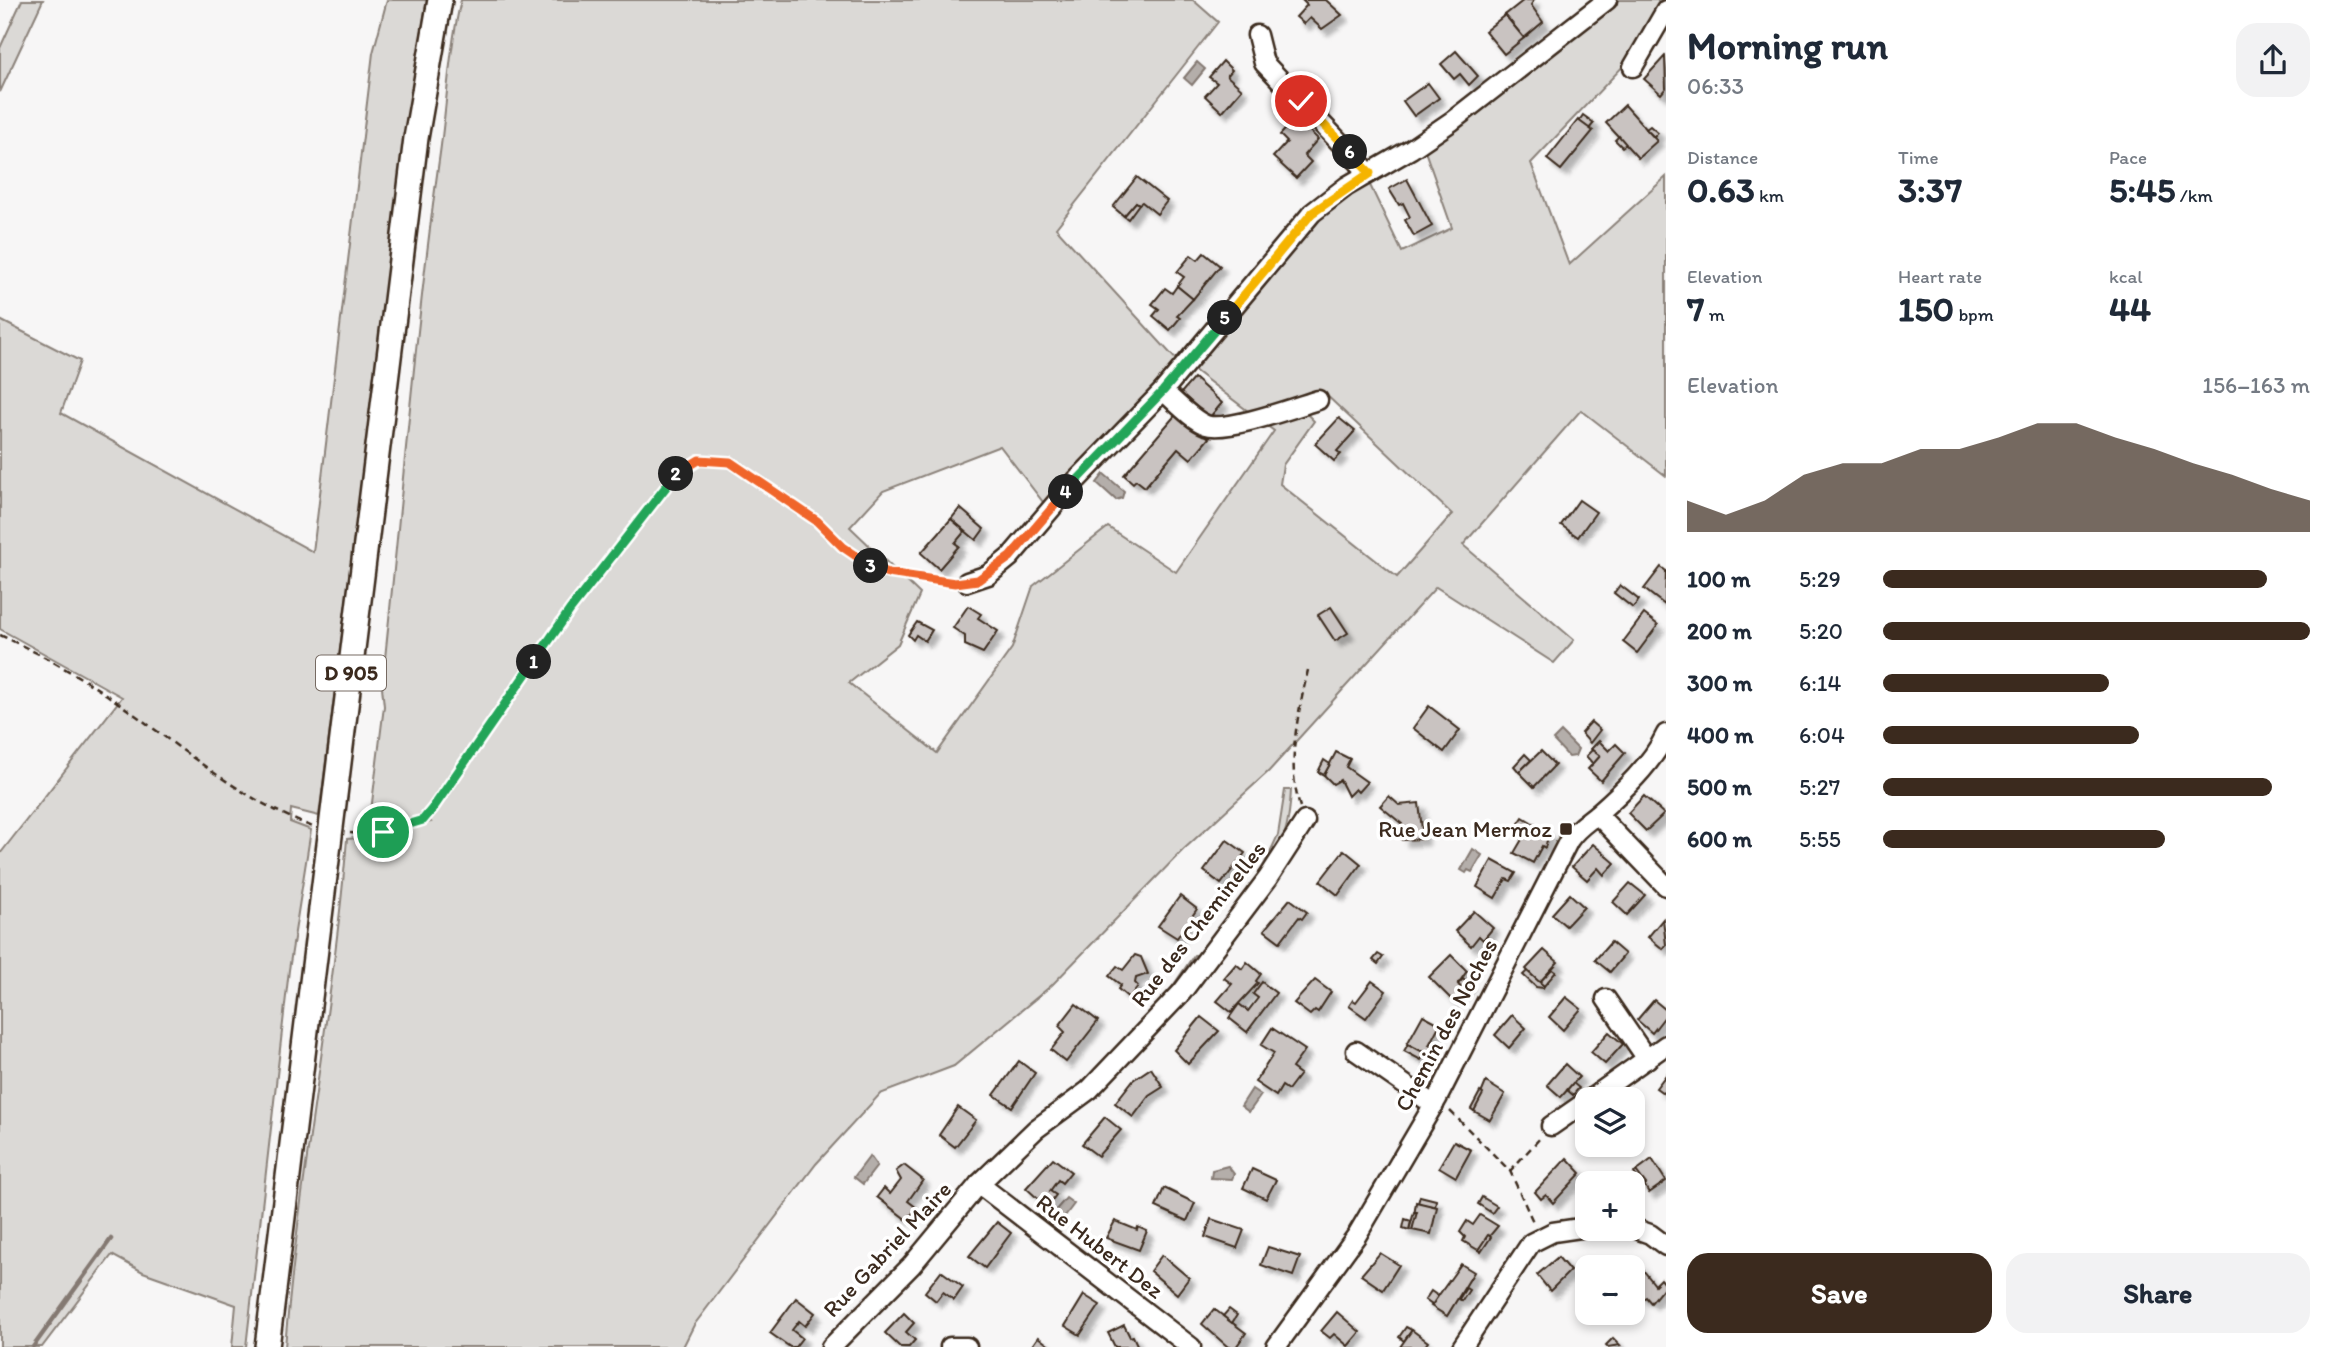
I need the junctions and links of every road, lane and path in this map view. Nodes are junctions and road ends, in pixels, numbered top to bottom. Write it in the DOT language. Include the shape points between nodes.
graph roads {
  1 [pos="440,0"];
  2 [pos="1607,0"];
  3 [pos="1666,10"];
  4 [pos="1258,35"];
  5 [pos="1633,67"];
  6 [pos="1370,173"];
  7 [pos="1163,391"];
  8 [pos="1318,400"];
  9 [pos="967,582"];
  10 [pos="0,635"];
  11 [pos="1308,670"];
  12 [pos="1666,734"];
  13 [pos="1597,814"];
  14 [pos="1305,821"];
  15 [pos="331,831"];
  16 [pos="1666,886"];
  17 [pos="1606,999"];
  18 [pos="1666,1045"];
  19 [pos="1356,1051"];
  20 [pos="1647,1059"];
  21 [pos="1607,1087"];
  22 [pos="1436,1102"];
  23 [pos="1575,1109"];
  24 [pos="1551,1126"];
  25 [pos="1510,1171"];
  26 [pos="979,1184"];
  27 [pos="1575,1229"];
  28 [pos="1645,1232"];
  29 [pos="1540,1237"];
  30 [pos="1666,1246"];
  31 [pos="1280,1345"];
  32 [pos="267,1347"];
  33 [pos="831,1347"];
  34 [pos="950,1347"];
  35 [pos="967,1347"];
  36 [pos="1192,1347"];
  37 [pos="1462,1347"];
  1 -- 15 [label="main road, D 905" via="416,138"];
  2 -- 6 [label="street" via="1452,121"];
  3 -- 5 [label="street"];
  4 -- 6 [label="street" via="1264,63"];
  6 -- 7 [label="street" via="1326,201 1300,226"];
  7 -- 8 [label="street" via="1210,426 1264,417"];
  7 -- 9 [label="street" via="1010,557 988,575"];
  9 -- 15 [label="path" via="872,567 817,521 730,462 699,460 671,479 570,610 423,820 383,832"];
  10 -- 15 [label="path" via="84,680 196,761 294,819"];
  11 -- 14 [label="path" via="1298,714 1294,789"];
  12 -- 13 [label="street, Chemin des Noches" via="1647,763"];
  13 -- 16 [label="street"];
  13 -- 22 [label="street, Chemin des Noches" via="1578,826 1569,840"];
  14 -- 26 [label="street, Rue des Cheminelles" via="1182,992 1089,1090 1036,1129"];
  15 -- 32 [label="main road, D 905"];
  17 -- 20 [label="street"];
  18 -- 20 [label="street"];
  19 -- 22 [label="street"];
  20 -- 21 [label="street"];
  22 -- 25 [label="path"];
  22 -- 31 [label="street, Chemin des Noches" via="1357,1234"];
  23 -- 24 [label="street"];
  24 -- 25 [label="path"];
  25 -- 29 [label="path"];
  26 -- 33 [label="street, Rue Gabriel Maire" via="911,1266"];
  26 -- 36 [label="street, Rue Hubert Dez"];
  27 -- 29 [label="street"];
  28 -- 30 [label="street"];
  29 -- 37 [label="street" via="1520,1256"];
  34 -- 35 [label="street"];
}
